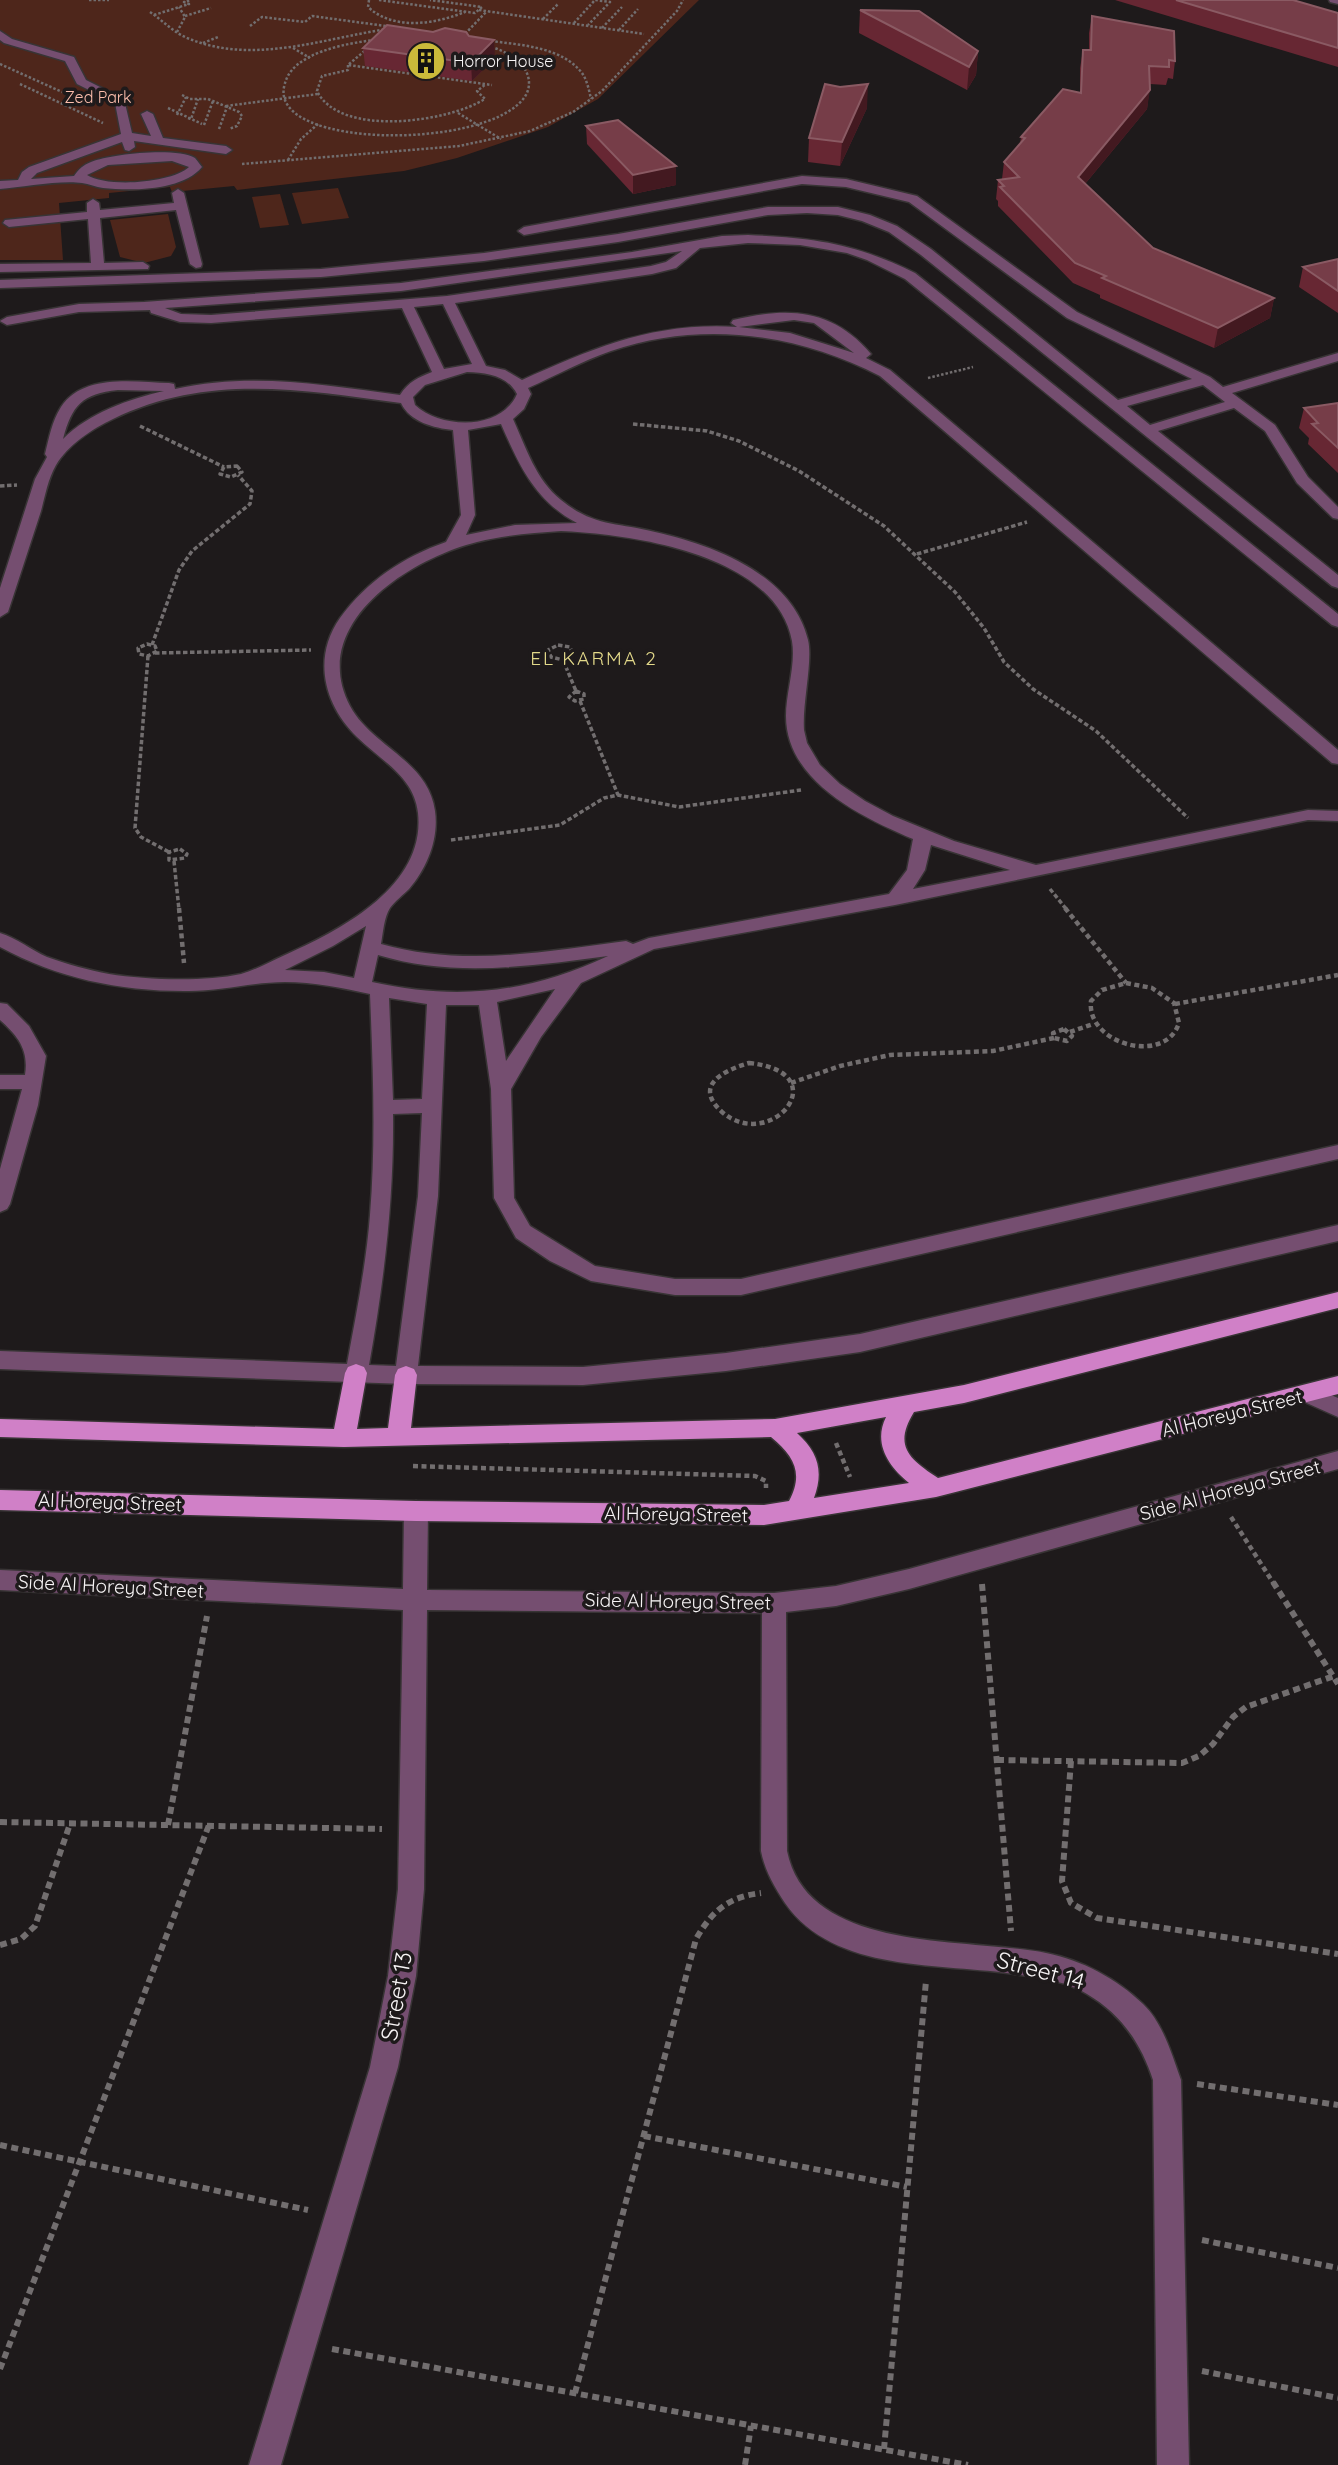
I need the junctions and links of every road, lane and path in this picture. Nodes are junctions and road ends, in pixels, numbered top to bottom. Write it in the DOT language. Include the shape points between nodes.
graph roads {
  1 [pos="89,0"];
  2 [pos="109,0"];
  3 [pos="191,0"];
  4 [pos="369,0"];
  5 [pos="379,0"];
  6 [pos="430,0"];
  7 [pos="683,0"];
  8 [pos="442,1"];
  9 [pos="558,4"];
  10 [pos="590,6"];
  11 [pos="622,6"];
  12 [pos="605,7"];
  13 [pos="179,8"];
  14 [pos="211,8"];
  15 [pos="638,9"];
  16 [pos="479,10"];
  17 [pos="150,12"];
  18 [pos="466,12"];
  19 [pos="487,12"];
  20 [pos="154,15"];
  21 [pos="598,15"];
  22 [pos="185,16"];
  23 [pos="613,17"];
  24 [pos="543,19"];
  25 [pos="573,24"];
  26 [pos="250,26"];
  27 [pos="588,26"];
  28 [pos="602,28"];
  29 [pos="619,30"];
  30 [pos="424,31"];
  31 [pos="177,32"];
  32 [pos="0,34"];
  33 [pos="643,34"];
  34 [pos="218,37"];
  35 [pos="462,37"];
  36 [pos="379,39"];
  37 [pos="459,40"];
  38 [pos="202,43"];
  39 [pos="292,48"];
  40 [pos="310,58"];
  41 [pos="348,65"];
  42 [pos="20,84"];
  43 [pos="486,84"];
  44 [pos="492,85"];
  45 [pos="59,91"];
  46 [pos="318,94"];
  47 [pos="45,96"];
  48 [pos="284,97"];
  49 [pos="591,99"];
  50 [pos="213,101"];
  51 [pos="226,106"];
  52 [pos="458,113"];
  53 [pos="147,114"];
  54 [pos="177,114"];
  55 [pos="319,124"];
  56 [pos="204,125"];
  57 [pos="479,125"];
  58 [pos="214,130"];
  59 [pos="219,130"];
  60 [pos="126,135"];
  61 [pos="158,139"];
  62 [pos="502,139"];
  63 [pos="226,150"];
  64 [pos="131,160"];
  65 [pos="288,160"];
  66 [pos="196,167"];
  67 [pos="86,181"];
  68 [pos="174,181"];
  69 [pos="23,184"];
  70 [pos="0,185"];
  71 [pos="182,206"];
  72 [pos="94,215"];
  73 [pos="746,215"];
  74 [pos="9,223"];
  75 [pos="95,229"];
  76 [pos="524,231"];
  77 [pos="2,235"];
  78 [pos="748,239"];
  79 [pos="699,244"];
  80 [pos="890,249"];
  81 [pos="196,264"];
  82 [pos="98,267"];
  83 [pos="0,268"];
  84 [pos="259,276"];
  85 [pos="85,283"];
  86 [pos="0,285"];
  87 [pos="447,300"];
  88 [pos="406,303"];
  89 [pos="144,306"];
  90 [pos="79,307"];
  91 [pos="777,316"];
  92 [pos="4,323"];
  93 [pos="833,326"];
  94 [pos="677,333"];
  95 [pos="777,334"];
  96 [pos="801,339"];
  97 [pos="1338,357"];
  98 [pos="973,367"];
  99 [pos="481,369"];
  100 [pos="439,372"];
  101 [pos="885,373"];
  102 [pos="1205,380"];
  103 [pos="521,386"];
  104 [pos="900,386"];
  105 [pos="113,387"];
  106 [pos="213,387"];
  107 [pos="1221,392"];
  108 [pos="407,400"];
  109 [pos="1236,402"];
  110 [pos="1115,405"];
  111 [pos="131,406"];
  112 [pos="66,410"];
  113 [pos="114,413"];
  114 [pos="505,418"];
  115 [pos="99,420"];
  116 [pos="633,424"];
  117 [pos="460,426"];
  118 [pos="1147,430"];
  119 [pos="50,463"];
  120 [pos="224,467"];
  121 [pos="238,475"];
  122 [pos="1051,514"];
  123 [pos="1338,515"];
  124 [pos="599,527"];
  125 [pos="452,545"];
  126 [pos="916,554"];
  127 [pos="1338,583"];
  128 [pos="0,612"];
  129 [pos="1338,622"];
  130 [pos="152,645"];
  131 [pos="332,650"];
  132 [pos="155,653"];
  133 [pos="148,656"];
  134 [pos="563,660"];
  135 [pos="576,691"];
  136 [pos="580,701"];
  137 [pos="1336,759"];
  138 [pos="830,786"];
  139 [pos="618,795"];
  140 [pos="1338,800"];
  141 [pos="1308,815"];
  142 [pos="1338,816"];
  143 [pos="922,834"];
  144 [pos="1206,836"];
  145 [pos="426,843"];
  146 [pos="169,852"];
  147 [pos="174,862"];
  148 [pos="1035,870"];
  149 [pos="895,900"];
  150 [pos="380,907"];
  151 [pos="0,939"];
  152 [pos="649,944"];
  153 [pos="371,947"];
  154 [pos="522,961"];
  155 [pos="1338,975"];
  156 [pos="574,979"];
  157 [pos="244,980"];
  158 [pos="1126,983"];
  159 [pos="186,985"];
  160 [pos="371,987"];
  161 [pos="528,989"];
  162 [pos="487,998"];
  163 [pos="437,999"];
  164 [pos="1175,1004"];
  165 [pos="0,1009"];
  166 [pos="1093,1024"];
  167 [pos="1070,1032"];
  168 [pos="1054,1038"];
  169 [pos="0,1082"];
  170 [pos="33,1082"];
  171 [pos="791,1083"];
  172 [pos="500,1089"];
  173 [pos="384,1107"];
  174 [pos="433,1107"];
  175 [pos="1338,1152"];
  176 [pos="0,1204"];
  177 [pos="1338,1233"];
  178 [pos="1338,1300"];
  179 [pos="0,1360"];
  180 [pos="356,1373"];
  181 [pos="406,1375"];
  182 [pos="1338,1385"];
  183 [pos="1308,1394"];
  184 [pos="905,1406"];
  185 [pos="1338,1408"];
  186 [pos="827,1419"];
  187 [pos="0,1428"];
  188 [pos="775,1428"];
  189 [pos="398,1437"];
  190 [pos="344,1438"];
  191 [pos="1338,1460"];
  192 [pos="403,1465"];
  193 [pos="936,1488"];
  194 [pos="761,1491"];
  195 [pos="1217,1493"];
  196 [pos="0,1500"];
  197 [pos="860,1500"];
  198 [pos="415,1511"];
  199 [pos="795,1512"];
  200 [pos="980,1558"];
  201 [pos="0,1580"];
  202 [pos="212,1591"];
  203 [pos="414,1600"];
  204 [pos="774,1603"];
  205 [pos="1334,1676"];
  206 [pos="1338,1684"];
  207 [pos="997,1760"];
  208 [pos="1071,1761"];
  209 [pos="0,1822"];
  210 [pos="70,1823"];
  211 [pos="168,1825"];
  212 [pos="209,1825"];
  213 [pos="411,1829"];
  214 [pos="789,1891"];
  215 [pos="0,1945"];
  216 [pos="929,1952"];
  217 [pos="1338,1954"];
  218 [pos="1013,1958"];
  219 [pos="1167,2080"];
  220 [pos="1338,2105"];
  221 [pos="643,2136"];
  222 [pos="0,2145"];
  223 [pos="79,2160"];
  224 [pos="907,2187"];
  225 [pos="340,2217"];
  226 [pos="1171,2234"];
  227 [pos="1338,2268"];
  228 [pos="301,2343"];
  229 [pos="1172,2365"];
  230 [pos="0,2369"];
  231 [pos="575,2393"];
  232 [pos="1338,2398"];
  233 [pos="751,2426"];
  234 [pos="884,2449"];
  235 [pos="265,2465"];
  236 [pos="745,2465"];
  237 [pos="968,2465"];
  238 [pos="1173,2465"];
  1 -- 2 [label="path"];
  3 -- 13 [label="path"];
  4 -- 18 [label="path" via="371,12 399,22 438,21"];
  5 -- 18 [label="path"];
  6 -- 8 [label="path"];
  7 -- 49 [label="path"];
  8 -- 16 [label="path" via="482,7"];
  9 -- 24 [label="path"];
  10 -- 12 [label="path"];
  10 -- 12 [label="path" via="595,0 610,2"];
  10 -- 25 [label="path"];
  11 -- 23 [label="path"];
  12 -- 21 [label="path"];
  13 -- 20 [label="path"];
  13 -- 22 [label="path"];
  14 -- 22 [label="path"];
  15 -- 29 [label="path"];
  16 -- 18 [label="path"];
  16 -- 19 [label="path"];
  17 -- 20 [label="path"];
  19 -- 24 [label="path"];
  19 -- 35 [label="path"];
  20 -- 31 [label="path"];
  21 -- 23 [label="path"];
  21 -- 27 [label="path"];
  22 -- 31 [label="path"];
  23 -- 28 [label="path"];
  24 -- 25 [label="path"];
  25 -- 27 [label="path"];
  26 -- 39 [label="path" via="262,17 305,22 312,16 398,27"];
  27 -- 28 [label="path"];
  28 -- 29 [label="path"];
  29 -- 33 [label="path"];
  30 -- 35 [label="path"];
  31 -- 38 [label="path"];
  32 -- 60 [label="street" via="8,41 70,59 81,82 120,101"];
  34 -- 38 [label="path"];
  35 -- 37 [label="path"];
  35 -- 49 [label="path" via="533,48 565,60 584,75"];
  36 -- 37 [label="path"];
  36 -- 40 [label="path"];
  36 -- 41 [label="path"];
  37 -- 57 [label="path" via="510,56 530,82 523,100"];
  38 -- 39 [label="path" via="252,50"];
  39 -- 40 [label="path"];
  40 -- 48 [label="path" via="284,82"];
  41 -- 43 [label="path"];
  41 -- 46 [label="path" via="340,74 322,76"];
  42 -- 47 [label="path"];
  43 -- 44 [label="path"];
  43 -- 52 [label="path" via="477,91 485,99"];
  45 -- 47 [label="path"];
  46 -- 48 [label="path"];
  46 -- 52 [label="path" via="333,108 374,120 409,121"];
  47 -- 60 [label="path"];
  48 -- 51 [label="path"];
  48 -- 55 [label="path" via="292,109"];
  49 -- 62 [label="path" via="559,119"];
  50 -- 51 [label="path"];
  50 -- 54 [label="path" via="184,96"];
  50 -- 56 [label="path"];
  51 -- 59 [label="path"];
  51 -- 59 [label="path" via="242,116 236,127"];
  52 -- 57 [label="path"];
  53 -- 61 [label="street"];
  55 -- 57 [label="path" via="340,131 397,136"];
  55 -- 65 [label="path" via="301,139"];
  57 -- 62 [label="path"];
  58 -- 59 [label="path"];
  60 -- 61 [label="street"];
  60 -- 64 [label="street"];
  60 -- 69 [label="street" via="33,170"];
  61 -- 63 [label="street"];
  62 -- 65 [label="path"];
  64 -- 66 [label="street" via="179,158"];
  64 -- 67 [label="street" via="89,166 80,172"];
  65 -- 66 [label="path"];
  66 -- 68 [label="street" via="188,177"];
  67 -- 68 [label="street"];
  67 -- 69 [label="street"];
  67 -- 72 [label="street"];
  68 -- 71 [label="street"];
  69 -- 70 [label="street"];
  71 -- 72 [label="street"];
  71 -- 81 [label="street"];
  72 -- 74 [label="street"];
  72 -- 75 [label="street"];
  73 -- 78 [label="street"];
  73 -- 80 [label="street" via="838,211 893,229"];
  73 -- 84 [label="street" via="484,257"];
  75 -- 77 [label="street"];
  75 -- 82 [label="street"];
  76 -- 102 [label="street" via="802,180 877,189 912,199 1090,326"];
  78 -- 79 [label="street"];
  78 -- 80 [label="street"];
  79 -- 87 [label="street" via="678,261 652,271"];
  79 -- 89 [label="street" via="401,287"];
  80 -- 110 [label="street"];
  80 -- 129 [label="street" via="910,276"];
  81 -- 82 [label="street"];
  81 -- 84 [label="street" via="245,264"];
  82 -- 83 [label="street"];
  84 -- 85 [label="street"];
  85 -- 86 [label="street"];
  85 -- 90 [label="street" via="64,295 67,303"];
  86 -- 92 [label="street" via="19,300 19,309"];
  87 -- 88 [label="street"];
  87 -- 99 [label="street"];
  88 -- 89 [label="street" via="201,320"];
  88 -- 100 [label="street"];
  89 -- 90 [label="street"];
  90 -- 92 [label="street"];
  91 -- 93 [label="street" via="808,316"];
  91 -- 94 [label="street"];
  91 -- 95 [label="street"];
  93 -- 96 [label="street"];
  93 -- 101 [label="street"];
  94 -- 95 [label="street"];
  94 -- 103 [label="street" via="619,344"];
  95 -- 96 [label="street"];
  96 -- 101 [label="street" via="833,347"];
  97 -- 107 [label="street"];
  98 -- 104 [label="path"];
  99 -- 100 [label="street"];
  99 -- 103 [label="street" via="505,375"];
  100 -- 108 [label="street" via="410,389"];
  101 -- 104 [label="street"];
  102 -- 107 [label="street"];
  102 -- 110 [label="street"];
  103 -- 114 [label="street" via="523,402"];
  104 -- 122 [label="street"];
  105 -- 106 [label="street"];
  105 -- 111 [label="street"];
  105 -- 112 [label="street" via="82,395"];
  106 -- 108 [label="street" via="287,384"];
  106 -- 111 [label="street"];
  107 -- 109 [label="street"];
  108 -- 117 [label="street" via="429,421"];
  109 -- 118 [label="street"];
  109 -- 123 [label="street" via="1270,428 1302,480"];
  110 -- 118 [label="street"];
  111 -- 113 [label="street"];
  112 -- 115 [label="street"];
  112 -- 119 [label="street"];
  113 -- 115 [label="street"];
  113 -- 120 [label="path"];
  114 -- 117 [label="street"];
  114 -- 124 [label="street" via="538,487 573,516"];
  115 -- 119 [label="street" via="69,440"];
  116 -- 126 [label="path" via="707,431 739,441 843,498"];
  117 -- 125 [label="street" via="468,515"];
  118 -- 127 [label="street"];
  119 -- 128 [label="street"];
  120 -- 121 [label="path" via="242,469"];
  120 -- 121 [label="path" via="220,474"];
  121 -- 130 [label="path" via="252,488 250,504 191,551 179,569"];
  122 -- 126 [label="path"];
  122 -- 137 [label="street"];
  124 -- 125 [label="street" via="511,531"];
  124 -- 138 [label="street" via="657,536 709,552 753,576 784,607 800,642 792,708 795,737 811,766"];
  125 -- 131 [label="street" via="407,564 371,589 345,618"];
  126 -- 144 [label="path" via="955,592 1004,662 1033,689 1096,732"];
  130 -- 132 [label="path" via="157,648"];
  130 -- 133 [label="path" via="141,645 137,651"];
  131 -- 132 [label="path"];
  131 -- 145 [label="street" via="332,678 341,705 360,731 398,761 418,785 428,813"];
  132 -- 133 [label="path"];
  133 -- 146 [label="path" via="135,828 141,837"];
  134 -- 134 [label="path" via="573,654 570,647 558,645 548,650 551,657"];
  134 -- 135 [label="path"];
  135 -- 136 [label="path" via="586,696"];
  135 -- 136 [label="path" via="569,697"];
  136 -- 139 [label="path"];
  138 -- 139 [label="path" via="679,807"];
  138 -- 143 [label="street" via="877,816"];
  139 -- 145 [label="path" via="604,798 560,825"];
  140 -- 141 [label="street"];
  141 -- 142 [label="street"];
  141 -- 144 [label="street"];
  143 -- 148 [label="street" via="995,861"];
  143 -- 149 [label="street" via="922,858 913,880"];
  144 -- 148 [label="street"];
  145 -- 150 [label="street" via="409,876"];
  146 -- 147 [label="path" via="167,856"];
  146 -- 147 [label="path" via="180,849 187,854"];
  147 -- 159 [label="path"];
  148 -- 149 [label="street"];
  148 -- 158 [label="path"];
  149 -- 152 [label="street"];
  150 -- 153 [label="street"];
  150 -- 157 [label="street" via="294,959"];
  151 -- 159 [label="street" via="41,961 109,980"];
  152 -- 154 [label="street"];
  152 -- 156 [label="street"];
  153 -- 154 [label="street" via="429,962"];
  153 -- 160 [label="street"];
  154 -- 161 [label="street"];
  155 -- 164 [label="path"];
  156 -- 161 [label="street"];
  156 -- 172 [label="street" via="527,1041"];
  157 -- 159 [label="street"];
  157 -- 160 [label="street" via="324,978"];
  158 -- 164 [label="path" via="1154,989"];
  158 -- 166 [label="path" via="1097,992 1088,1013"];
  160 -- 163 [label="street"];
  160 -- 173 [label="street"];
  161 -- 162 [label="street"];
  162 -- 163 [label="street"];
  162 -- 172 [label="street"];
  163 -- 174 [label="street"];
  164 -- 166 [label="path" via="1179,1025 1173,1034 1155,1043 1116,1041"];
  165 -- 170 [label="street" via="22,1029 36,1057"];
  166 -- 167 [label="path"];
  167 -- 168 [label="path" via="1057,1029"];
  167 -- 168 [label="path" via="1067,1041"];
  168 -- 171 [label="path" via="993,1051 890,1055"];
  169 -- 170 [label="street"];
  170 -- 176 [label="street"];
  171 -- 171 [label="path" via="782,1072 749,1063 718,1073 709,1096 715,1109 727,1118 762,1123 790,1108 794,1096"];
  172 -- 175 [label="street" via="505,1198 523,1232 591,1273 675,1287 741,1287"];
  173 -- 174 [label="street"];
  173 -- 180 [label="street" via="373,1287"];
  174 -- 181 [label="street" via="428,1196"];
  177 -- 181 [label="street" via="860,1343 583,1376"];
  178 -- 184 [label="main road"];
  179 -- 180 [label="street"];
  180 -- 181 [label="street"];
  180 -- 190 [label="main road"];
  181 -- 189 [label="main road"];
  182 -- 183 [label="main road, Al Horeya Street"];
  183 -- 185 [label="street"];
  183 -- 193 [label="main road, Al Horeya Street"];
  184 -- 186 [label="main road"];
  184 -- 193 [label="main road" via="893,1427 895,1451 910,1473"];
  186 -- 188 [label="main road"];
  186 -- 197 [label="path"];
  187 -- 190 [label="main road"];
  188 -- 189 [label="main road"];
  188 -- 199 [label="main road" via="797,1444 810,1466 808,1490"];
  189 -- 190 [label="main road"];
  191 -- 195 [label="street, Side Al Horeya Street"];
  192 -- 194 [label="path" via="755,1476 766,1481"];
  193 -- 197 [label="main road, Al Horeya Street"];
  195 -- 200 [label="street, Side Al Horeya Street"];
  195 -- 205 [label="path"];
  196 -- 198 [label="main road, Al Horeya Street"];
  197 -- 199 [label="main road, Al Horeya Street"];
  198 -- 199 [label="main road, Al Horeya Street"];
  198 -- 203 [label="street, Street 13"];
  200 -- 204 [label="street, Side Al Horeya Street" via="836,1596"];
  200 -- 207 [label="path"];
  201 -- 202 [label="street, Side Al Horeya Street"];
  202 -- 203 [label="street, Side Al Horeya Street"];
  202 -- 211 [label="path"];
  203 -- 204 [label="street, Side Al Horeya Street"];
  203 -- 213 [label="street, Street 13"];
  204 -- 214 [label="street, Street 14" via="774,1852"];
  205 -- 206 [label="path"];
  205 -- 208 [label="path" via="1246,1707 1213,1744 1182,1763"];
  207 -- 208 [label="path"];
  207 -- 218 [label="path"];
  208 -- 217 [label="path" via="1062,1881 1071,1903 1097,1918"];
  209 -- 210 [label="path"];
  210 -- 211 [label="path"];
  210 -- 215 [label="path" via="36,1926 21,1939"];
  211 -- 212 [label="path"];
  212 -- 213 [label="path"];
  212 -- 223 [label="path"];
  213 -- 225 [label="street, Street 13" via="411,1889 402,1976 384,2067"];
  214 -- 216 [label="street, Street 14" via="804,1909 842,1936 865,1944"];
  214 -- 221 [label="path" via="740,1895 709,1913 696,1939"];
  216 -- 218 [label="street, Street 14"];
  216 -- 224 [label="path"];
  218 -- 219 [label="street, Street 14" via="1072,1973 1105,1989 1134,2013 1155,2045"];
  219 -- 220 [label="path"];
  219 -- 226 [label="street, Street 14"];
  221 -- 224 [label="path"];
  221 -- 231 [label="path"];
  222 -- 223 [label="path"];
  223 -- 225 [label="path"];
  223 -- 230 [label="path"];
  224 -- 234 [label="path"];
  225 -- 228 [label="street, Street 13"];
  226 -- 227 [label="path"];
  226 -- 229 [label="street, Street 14"];
  228 -- 231 [label="path"];
  228 -- 235 [label="street, Street 13"];
  229 -- 232 [label="path"];
  229 -- 238 [label="street, Street 14"];
  231 -- 233 [label="path"];
  233 -- 234 [label="path"];
  233 -- 236 [label="path"];
  234 -- 237 [label="path"];
}
